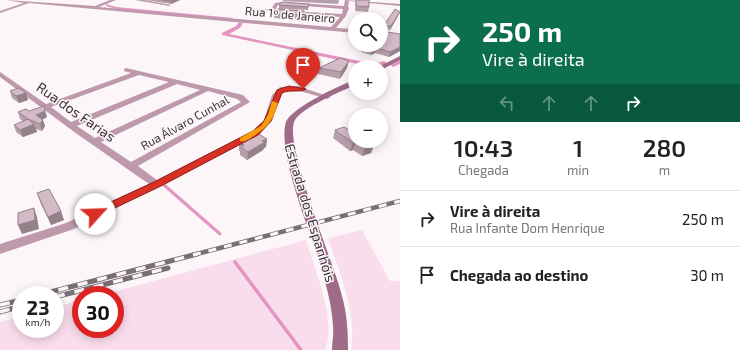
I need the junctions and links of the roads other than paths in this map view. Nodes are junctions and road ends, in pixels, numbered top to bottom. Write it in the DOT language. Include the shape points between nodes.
graph roads {
  1 [pos="8,0"];
  2 [pos="114,0"];
  3 [pos="137,0"];
  4 [pos="164,0"];
  5 [pos="347,0"];
  6 [pos="31,2"];
  7 [pos="156,3"];
  8 [pos="169,5"];
  9 [pos="400,5"];
  10 [pos="92,7"];
  11 [pos="347,7"];
  12 [pos="353,7"];
  13 [pos="263,10"];
  14 [pos="273,10"];
  15 [pos="0,12"];
  16 [pos="344,16"];
  17 [pos="332,29"];
  18 [pos="348,30"];
  19 [pos="400,58"];
  20 [pos="388,64"];
  21 [pos="126,70"];
  22 [pos="138,73"];
  23 [pos="0,74"];
  24 [pos="176,82"];
  25 [pos="348,86"];
  26 [pos="207,89"];
  27 [pos="327,97"];
  28 [pos="45,107"];
  29 [pos="71,125"];
  30 [pos="95,142"];
  31 [pos="131,166"];
  32 [pos="158,184"];
  33 [pos="0,249"];
  34 [pos="340,350"];
  1 -- 6 [label="street, Rua 1º de Janeiro"];
  2 -- 10 [label="street"];
  3 -- 7 [label="street"];
  4 -- 7 [label="street"];
  5 -- 9 [label="street"];
  5 -- 11 [label="street"];
  6 -- 10 [label="street, Rua 1º de Janeiro"];
  6 -- 15 [label="street"];
  7 -- 8 [label="street"];
  10 -- 17 [label="street, Rua 1º de Janeiro"];
  11 -- 12 [label="street"];
  11 -- 14 [label="street" via="281,3 276,4"];
  11 -- 16 [label="street"];
  13 -- 14 [label="street"];
  14 -- 16 [label="street"];
  16 -- 17 [label="street"];
  17 -- 18 [label="street, Rua 1º de Janeiro"];
  19 -- 20 [label="main road"];
  21 -- 22 [label="street, Rua Álvaro Cunhal"];
  22 -- 24 [label="street, Rua Álvaro Cunhal"];
  22 -- 28 [label="street"];
  23 -- 28 [label="street, Rua dos Farias"];
  24 -- 26 [label="street, Rua Álvaro Cunhal"];
  24 -- 29 [label="street"];
  25 -- 27 [label="main road, Estrada dos Espanhóis"];
  26 -- 30 [label="street"];
  26 -- 31 [label="street, Rua Álvaro Cunhal" via="240,97 246,102"];
  27 -- 32 [label="street" via="296,88 283,89 276,95 271,115 264,127"];
  27 -- 34 [label="main road, Estrada dos Espanhóis" via="298,114 288,126 287,141 340,314"];
  28 -- 29 [label="street, Rua dos Farias"];
  29 -- 30 [label="street, Rua dos Farias"];
  30 -- 31 [label="street, Rua dos Farias"];
  31 -- 32 [label="street, Rua dos Farias"];
  32 -- 33 [label="street" via="70,226"];
}
